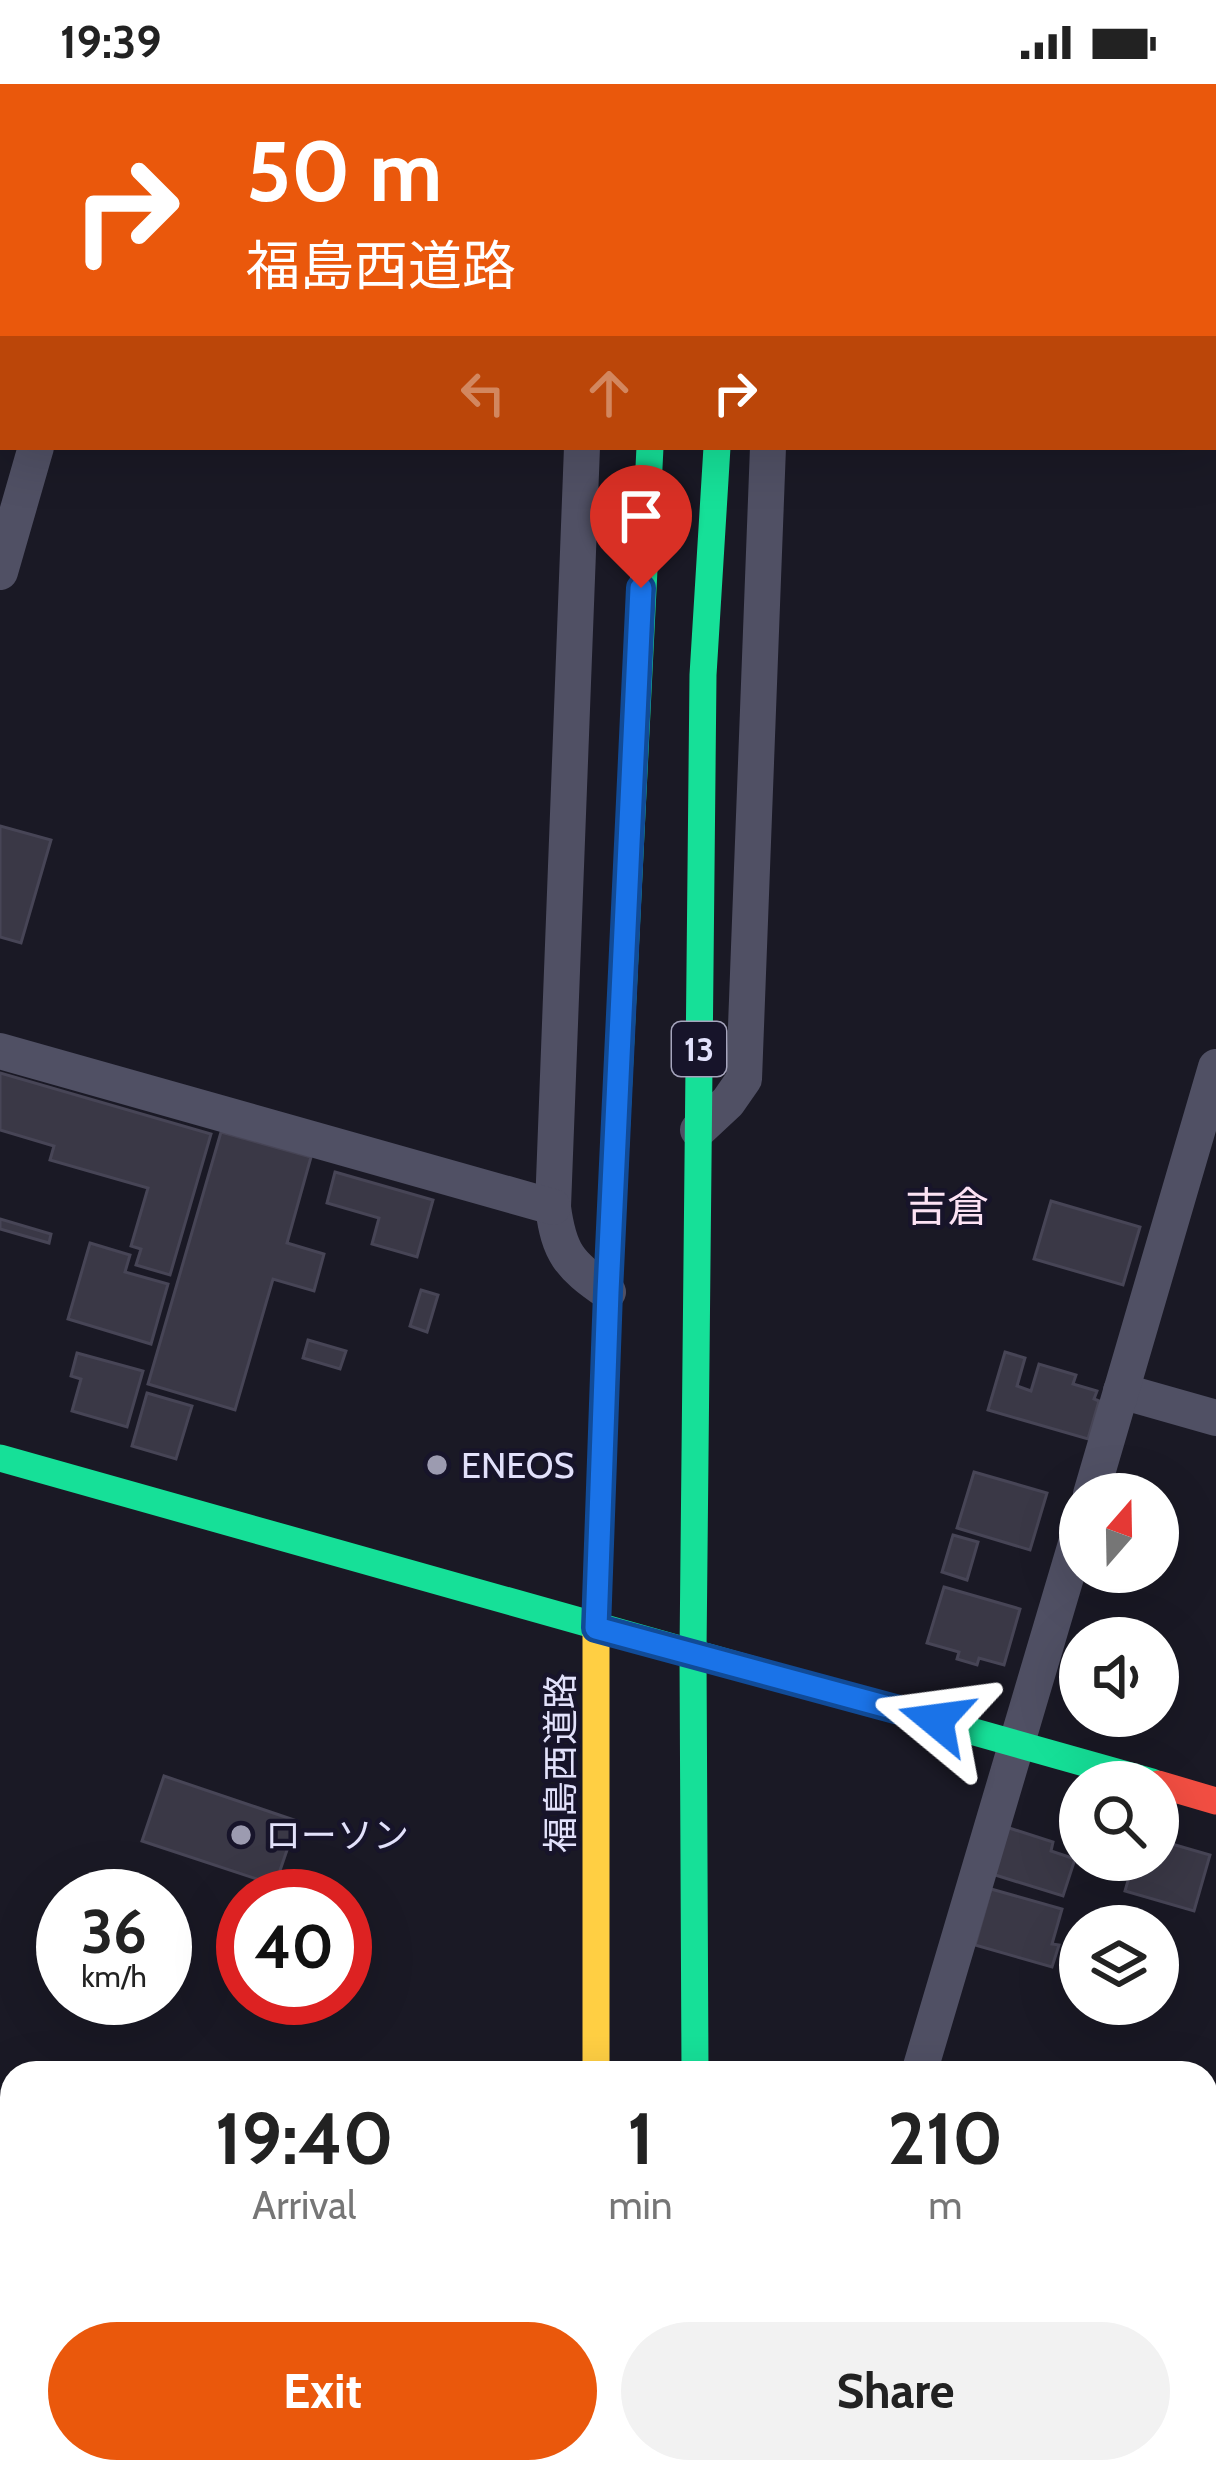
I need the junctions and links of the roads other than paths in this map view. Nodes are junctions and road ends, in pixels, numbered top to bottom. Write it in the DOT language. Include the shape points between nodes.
graph roads {
  1 [pos="35,450"];
  2 [pos="577,450"];
  3 [pos="650,450"];
  4 [pos="717,450"];
  5 [pos="768,450"];
  6 [pos="0,572"];
  7 [pos="0,1051"];
  8 [pos="1216,1067"];
  9 [pos="698,1130"];
  10 [pos="553,1207"];
  11 [pos="608,1292"];
  12 [pos="1121,1391"];
  13 [pos="1216,1418"];
  14 [pos="0,1458"];
  15 [pos="1097,1473"];
  16 [pos="1062,1593"];
  17 [pos="596,1628"];
  18 [pos="693,1652"];
  19 [pos="1018,1743"];
  20 [pos="1080,1761"];
  21 [pos="1179,1790"];
  22 [pos="1216,1801"];
  23 [pos="593,2061"];
  24 [pos="695,2061"];
  25 [pos="923,2061"];
  1 -- 6 [label="street"];
  2 -- 10 [label="street"];
  3 -- 11 [label="main road, 福島西道路 / 13"];
  4 -- 9 [label="main road, 13" via="703,675"];
  5 -- 9 [label="street" via="744,1079"];
  7 -- 10 [label="street"];
  8 -- 12 [label="street"];
  9 -- 18 [label="main road, 13"];
  10 -- 11 [label="street" via="558,1244"];
  11 -- 17 [label="main road, 福島西道路 / 13"];
  12 -- 13 [label="street"];
  12 -- 15 [label="street"];
  14 -- 17 [label="main road"];
  16 -- 19 [label="street"];
  17 -- 18 [label="main road"];
  17 -- 23 [label="main road, 福島西道路 / 13"];
  18 -- 19 [label="main road"];
  18 -- 24 [label="main road, 13"];
  19 -- 20 [label="main road"];
  19 -- 25 [label="street"];
  21 -- 22 [label="main road"];
}
